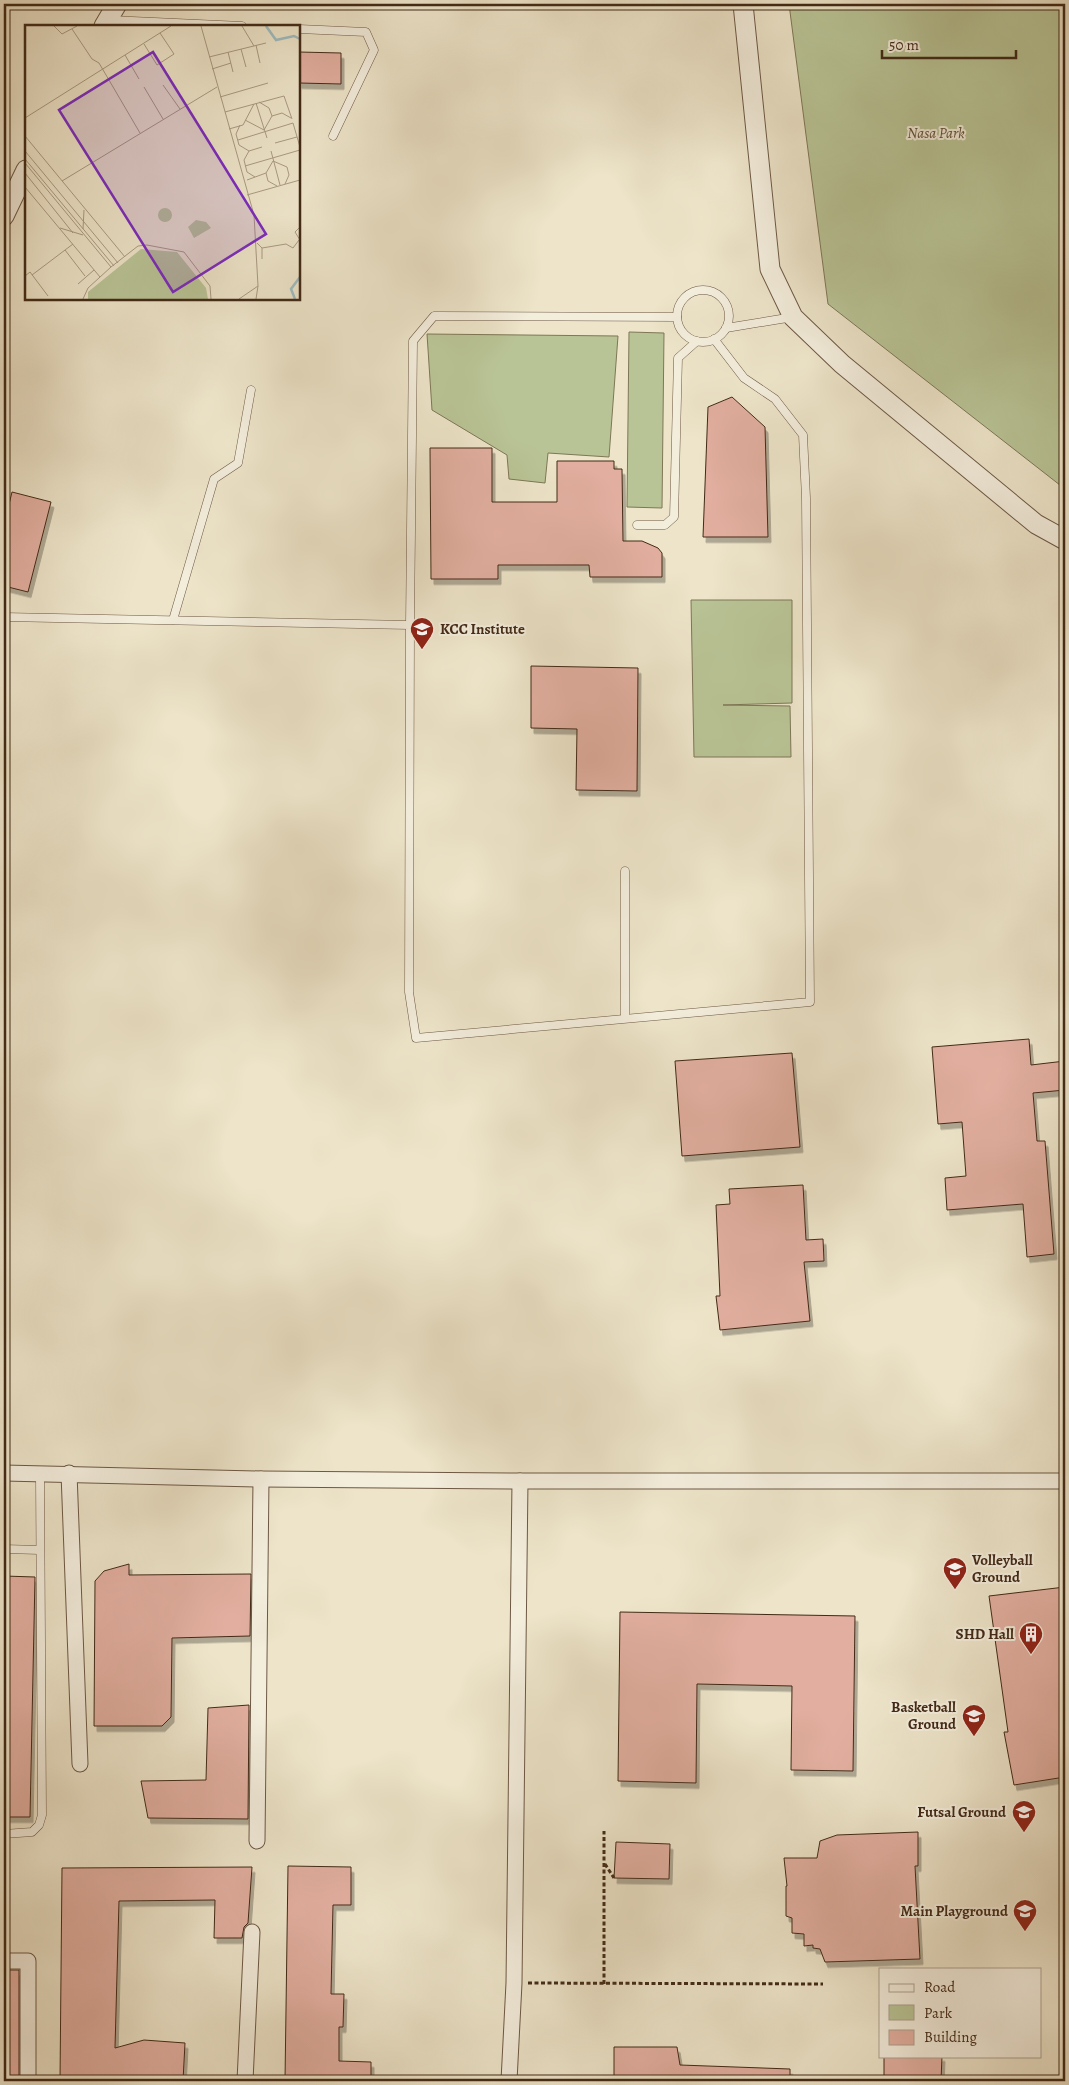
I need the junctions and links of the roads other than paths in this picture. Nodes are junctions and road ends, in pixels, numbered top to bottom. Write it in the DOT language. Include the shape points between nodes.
graph roads {
  1 [pos="743,4"];
  2 [pos="109,17"];
  3 [pos="170,25"];
  4 [pos="300,29"];
  5 [pos="333,136"];
  6 [pos="25,172"];
  7 [pos="4,216"];
  8 [pos="677,317"];
  9 [pos="792,317"];
  10 [pos="726,328"];
  11 [pos="714,340"];
  12 [pos="697,342"];
  13 [pos="251,390"];
  14 [pos="637,525"];
  15 [pos="1065,540"];
  16 [pos="4,617"];
  17 [pos="173,620"];
  18 [pos="410,625"];
  19 [pos="625,871"];
  20 [pos="625,1018"];
  21 [pos="4,1473"];
  22 [pos="40,1473"];
  23 [pos="69,1473"];
  24 [pos="261,1479"];
  25 [pos="520,1481"];
  26 [pos="1065,1481"];
  27 [pos="4,1549"];
  28 [pos="40,1550"];
  29 [pos="80,1764"];
  30 [pos="4,1834"];
  31 [pos="257,1841"];
  32 [pos="252,1932"];
  33 [pos="4,1961"];
  34 [pos="28,2081"];
  35 [pos="245,2081"];
  36 [pos="509,2081"];
  1 -- 9 [label="street" via="770,269"];
  2 -- 3 [label="lane"];
  4 -- 5 [label="lane" via="366,32 374,50"];
  6 -- 7 [label="street"];
  8 -- 10 [label="lane" via="678,308 688,295 696,291 712,292 720,297 728,311"];
  8 -- 12 [label="lane" via="683,333"];
  8 -- 18 [label="lane" via="434,316 413,341"];
  9 -- 10 [label="lane"];
  9 -- 15 [label="street" via="842,364 1036,524"];
  10 -- 11 [label="lane"];
  11 -- 12 [label="lane"];
  11 -- 20 [label="lane" via="744,378 775,399 803,435 810,1002"];
  12 -- 14 [label="lane" via="678,358 674,517 665,525"];
  13 -- 17 [label="lane" via="238,463 214,480"];
  16 -- 17 [label="lane"];
  17 -- 18 [label="lane"];
  18 -- 20 [label="lane" via="409,992 416,1038"];
  19 -- 20 [label="lane"];
  21 -- 22 [label="street"];
  22 -- 23 [label="street"];
  22 -- 28 [label="lane"];
  23 -- 24 [label="street"];
  23 -- 29 [label="street"];
  24 -- 25 [label="street"];
  24 -- 31 [label="street"];
  25 -- 26 [label="street"];
  25 -- 36 [label="street" via="514,1983"];
  27 -- 28 [label="lane"];
  28 -- 30 [label="lane" via="42,1815 32,1832"];
  32 -- 35 [label="street"];
  33 -- 34 [label="street" via="28,1961"];
}
